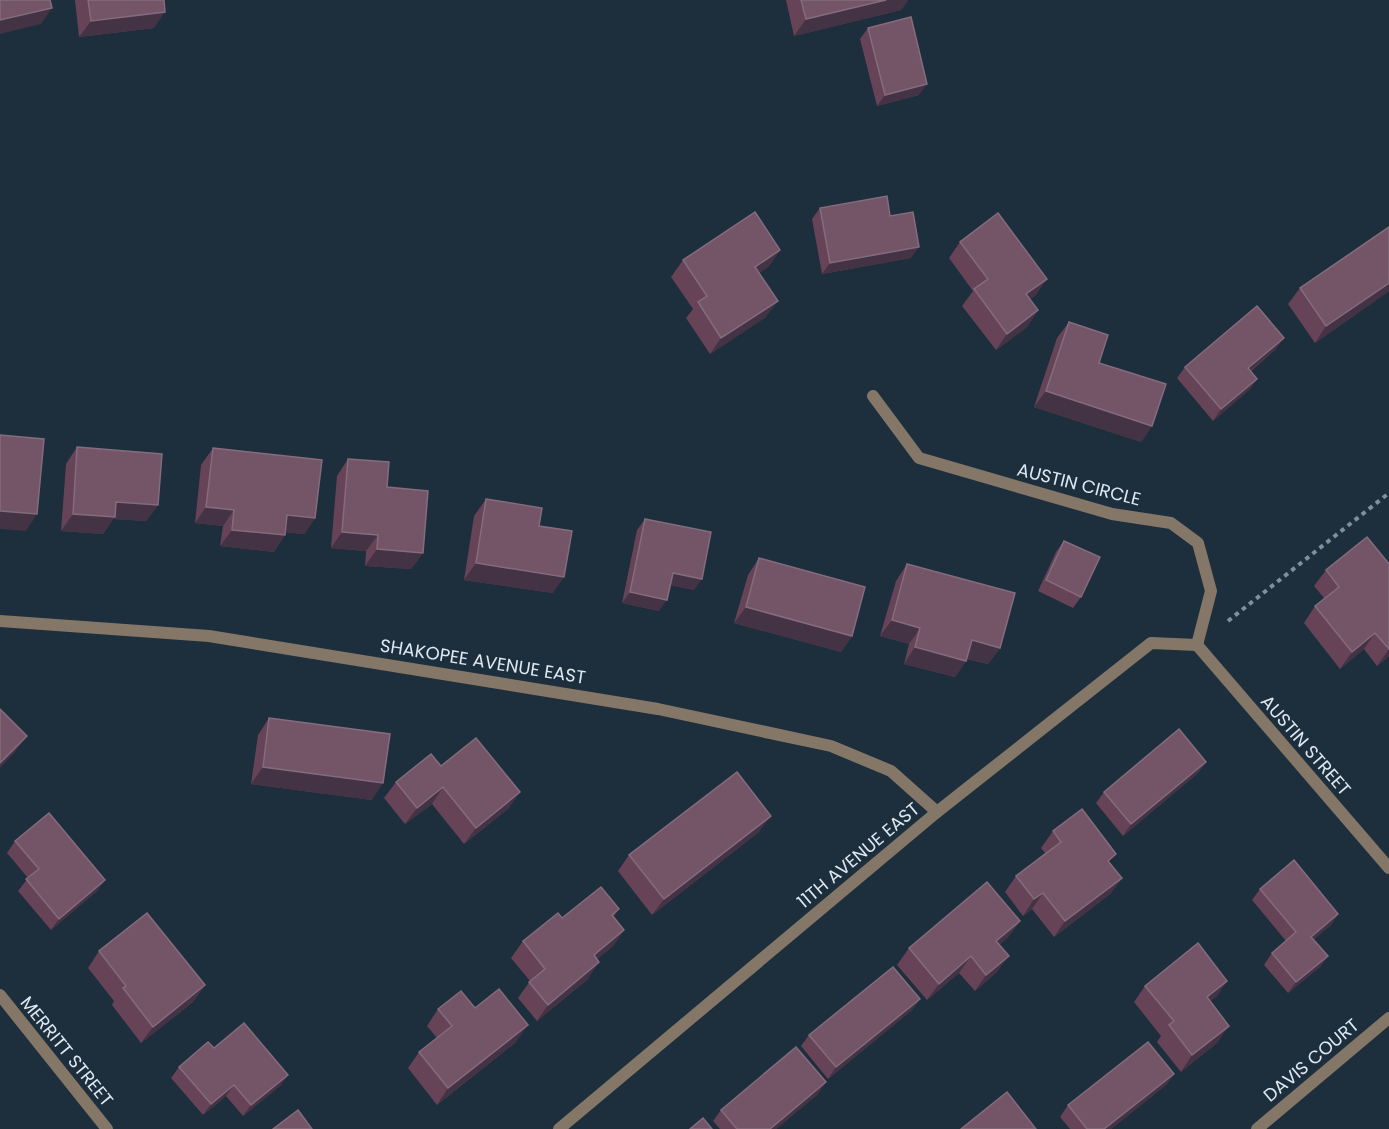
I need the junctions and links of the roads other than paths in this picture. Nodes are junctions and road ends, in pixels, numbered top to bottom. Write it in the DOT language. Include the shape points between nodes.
graph roads {
  1 [pos="873,396"];
  2 [pos="0,621"];
  3 [pos="1197,645"];
  4 [pos="937,812"];
  5 [pos="1389,868"];
  6 [pos="0,995"];
  7 [pos="1389,1018"];
  8 [pos="107,1129"];
  9 [pos="559,1129"];
  10 [pos="1257,1129"];
  1 -- 3 [label="street, AUSTIN CIRCLE" via="920,458 1112,514 1171,523 1198,543 1212,591"];
  2 -- 4 [label="street, SHAKOPEE AVENUE EAST" via="209,636 658,709 831,746 891,771"];
  3 -- 4 [label="street, 11TH AVENUE EAST" via="1151,643"];
  3 -- 5 [label="street, AUSTIN STREET"];
  4 -- 9 [label="street, 11TH AVENUE EAST"];
  6 -- 8 [label="street, MERRITT STREET"];
  7 -- 10 [label="street, DAVIS COURT"];
}
